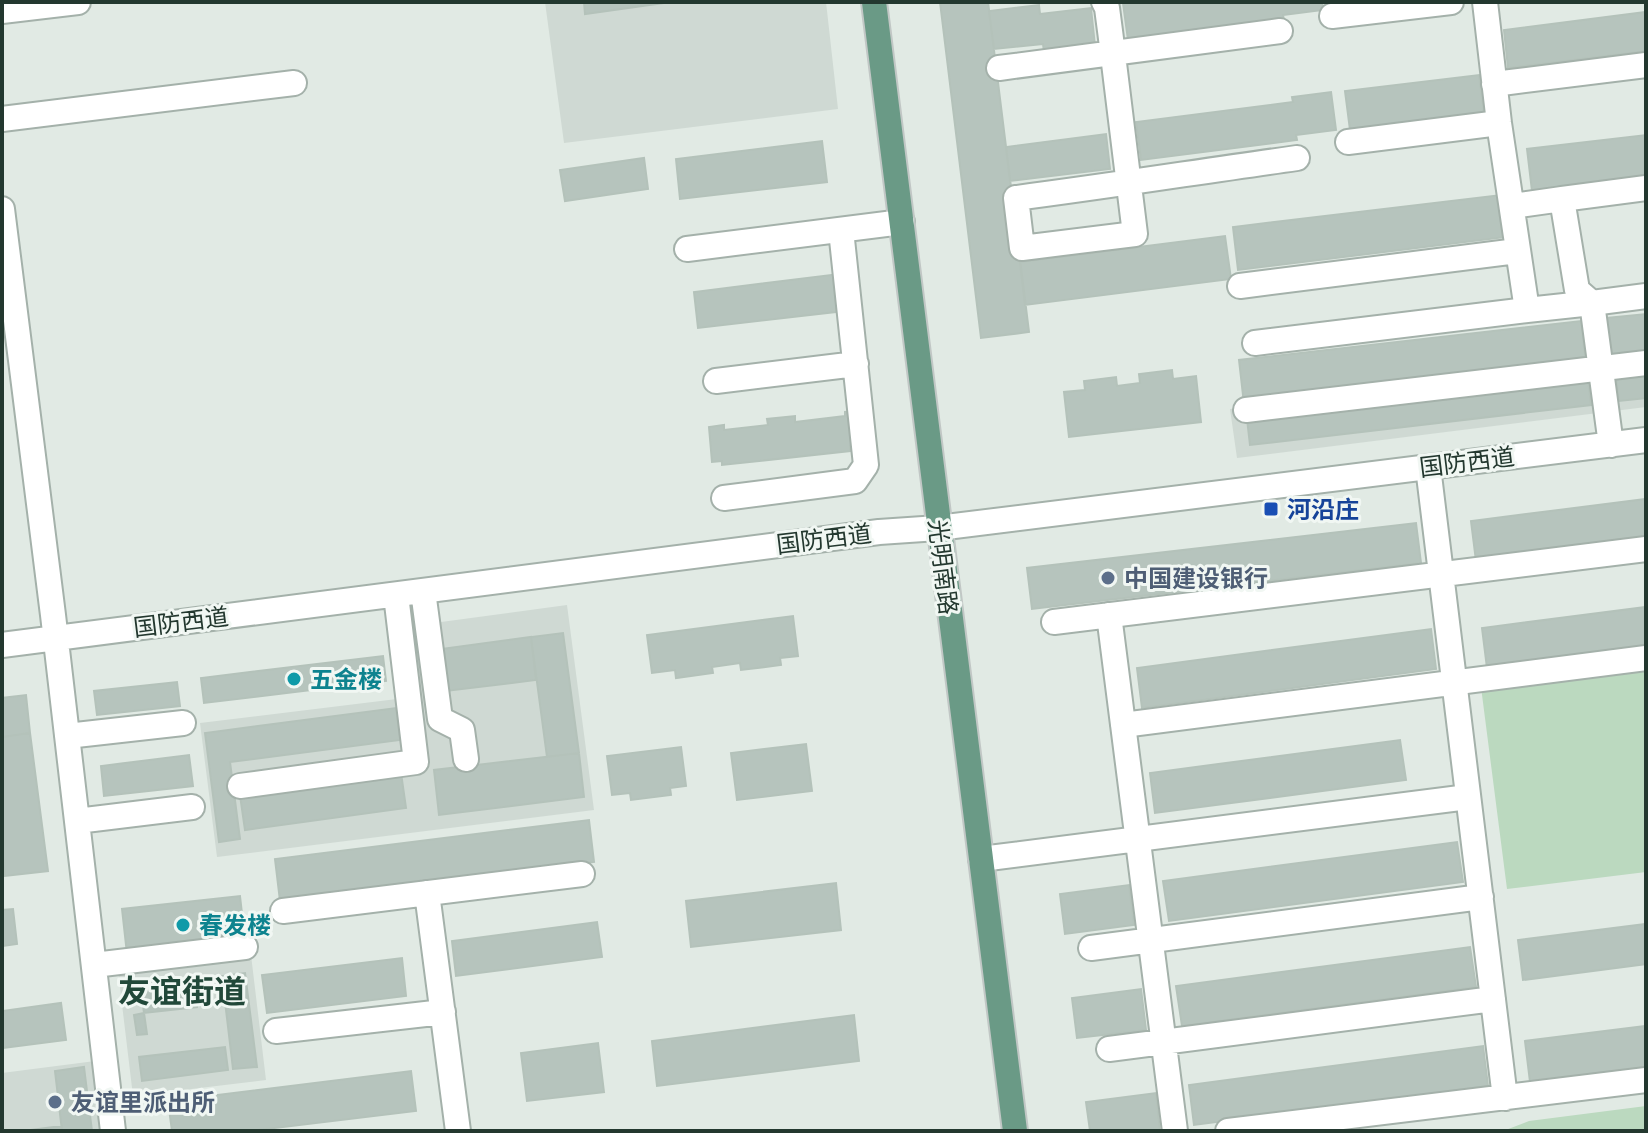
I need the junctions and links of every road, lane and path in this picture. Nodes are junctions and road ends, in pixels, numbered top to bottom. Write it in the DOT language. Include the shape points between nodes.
graph roads {
  1 [pos="78,2"];
  2 [pos="874,2"];
  3 [pos="1104,2"];
  4 [pos="1451,2"];
  5 [pos="1485,2"];
  6 [pos="2,11"];
  7 [pos="1332,16"];
  8 [pos="1280,31"];
  9 [pos="1113,52"];
  10 [pos="1646,65"];
  11 [pos="999,68"];
  12 [pos="294,83"];
  13 [pos="1494,84"];
  14 [pos="2,119"];
  15 [pos="1499,123"];
  16 [pos="1348,142"];
  17 [pos="1297,158"];
  18 [pos="1129,184"];
  19 [pos="1646,188"];
  20 [pos="1562,199"];
  21 [pos="1512,206"];
  22 [pos="2,209"];
  23 [pos="902,222"];
  24 [pos="841,230"];
  25 [pos="687,249"];
  26 [pos="1517,251"];
  27 [pos="1240,286"];
  28 [pos="1646,296"];
  29 [pos="1592,303"];
  30 [pos="1527,310"];
  31 [pos="1255,343"];
  32 [pos="1646,363"];
  33 [pos="856,364"];
  34 [pos="1601,368"];
  35 [pos="716,381"];
  36 [pos="1246,410"];
  37 [pos="1646,440"];
  38 [pos="1611,445"];
  39 [pos="1428,467"];
  40 [pos="724,498"];
  41 [pos="938,528"];
  42 [pos="1646,549"];
  43 [pos="1442,574"];
  44 [pos="423,591"];
  45 [pos="396,595"];
  46 [pos="1109,615"];
  47 [pos="1054,622"];
  48 [pos="55,639"];
  49 [pos="2,645"];
  50 [pos="1646,658"];
  51 [pos="1455,683"];
  52 [pos="183,723"];
  53 [pos="1123,725"];
  54 [pos="67,736"];
  55 [pos="466,759"];
  56 [pos="240,786"];
  57 [pos="1468,797"];
  58 [pos="192,807"];
  59 [pos="77,821"];
  60 [pos="1137,839"];
  61 [pos="981,859"];
  62 [pos="582,874"];
  63 [pos="427,893"];
  64 [pos="1481,897"];
  65 [pos="283,911"];
  66 [pos="1150,940"];
  67 [pos="245,947"];
  68 [pos="1091,948"];
  69 [pos="94,965"];
  70 [pos="1493,999"];
  71 [pos="443,1012"];
  72 [pos="276,1031"];
  73 [pos="1163,1042"];
  74 [pos="1109,1049"];
  75 [pos="1646,1080"];
  76 [pos="1505,1098"];
  77 [pos="452,1130"];
  78 [pos="113,1131"];
  79 [pos="1015,1131"];
  80 [pos="1175,1131"];
  81 [pos="1228,1131"];
  1 -- 6 [label="street"];
  2 -- 23 [label="main road, 光明南路"];
  3 -- 9 [label="street"];
  4 -- 7 [label="street"];
  5 -- 13 [label="street"];
  8 -- 9 [label="street"];
  9 -- 11 [label="street"];
  9 -- 18 [label="street"];
  10 -- 13 [label="street"];
  12 -- 14 [label="street"];
  13 -- 15 [label="street"];
  15 -- 16 [label="street"];
  15 -- 21 [label="street"];
  17 -- 18 [label="street"];
  18 -- 18 [label="street" via="1016,198 1022,248 1135,234"];
  19 -- 20 [label="street"];
  20 -- 21 [label="street"];
  20 -- 29 [label="street" via="1577,290"];
  21 -- 26 [label="street"];
  22 -- 48 [label="street"];
  23 -- 24 [label="street"];
  23 -- 41 [label="main road, 光明南路"];
  24 -- 25 [label="street"];
  24 -- 33 [label="street"];
  26 -- 27 [label="street"];
  26 -- 30 [label="street"];
  28 -- 29 [label="street"];
  29 -- 30 [label="street"];
  29 -- 34 [label="street"];
  30 -- 31 [label="street"];
  32 -- 34 [label="street"];
  33 -- 35 [label="street"];
  33 -- 40 [label="street" via="866,465 855,481"];
  34 -- 36 [label="street"];
  34 -- 38 [label="street"];
  37 -- 38 [label="street, 国防西道"];
  38 -- 39 [label="street, 国防西道"];
  39 -- 41 [label="street, 国防西道"];
  39 -- 43 [label="street"];
  41 -- 44 [label="street, 国防西道"];
  41 -- 61 [label="main road, 光明南路"];
  42 -- 43 [label="street"];
  43 -- 46 [label="street"];
  43 -- 51 [label="street"];
  44 -- 45 [label="street, 国防西道"];
  44 -- 55 [label="street" via="440,719 462,730"];
  45 -- 48 [label="street, 国防西道"];
  45 -- 56 [label="street" via="416,762"];
  46 -- 47 [label="street"];
  46 -- 53 [label="street"];
  48 -- 49 [label="street, 国防西道"];
  48 -- 54 [label="street"];
  50 -- 51 [label="street"];
  51 -- 53 [label="street"];
  51 -- 57 [label="street"];
  52 -- 54 [label="street"];
  53 -- 60 [label="street"];
  54 -- 59 [label="street"];
  57 -- 60 [label="street"];
  57 -- 64 [label="street"];
  58 -- 59 [label="street"];
  59 -- 69 [label="street"];
  60 -- 61 [label="street"];
  60 -- 66 [label="street"];
  61 -- 79 [label="main road, 光明南路"];
  62 -- 63 [label="street"];
  63 -- 65 [label="street"];
  63 -- 71 [label="street"];
  64 -- 66 [label="street"];
  64 -- 70 [label="street"];
  66 -- 68 [label="street"];
  66 -- 73 [label="street"];
  67 -- 69 [label="street"];
  69 -- 78 [label="street"];
  70 -- 73 [label="street"];
  70 -- 76 [label="street"];
  71 -- 72 [label="street"];
  71 -- 77 [label="street"];
  73 -- 74 [label="street"];
  73 -- 80 [label="street"];
  75 -- 76 [label="street"];
  76 -- 81 [label="street"];
}
